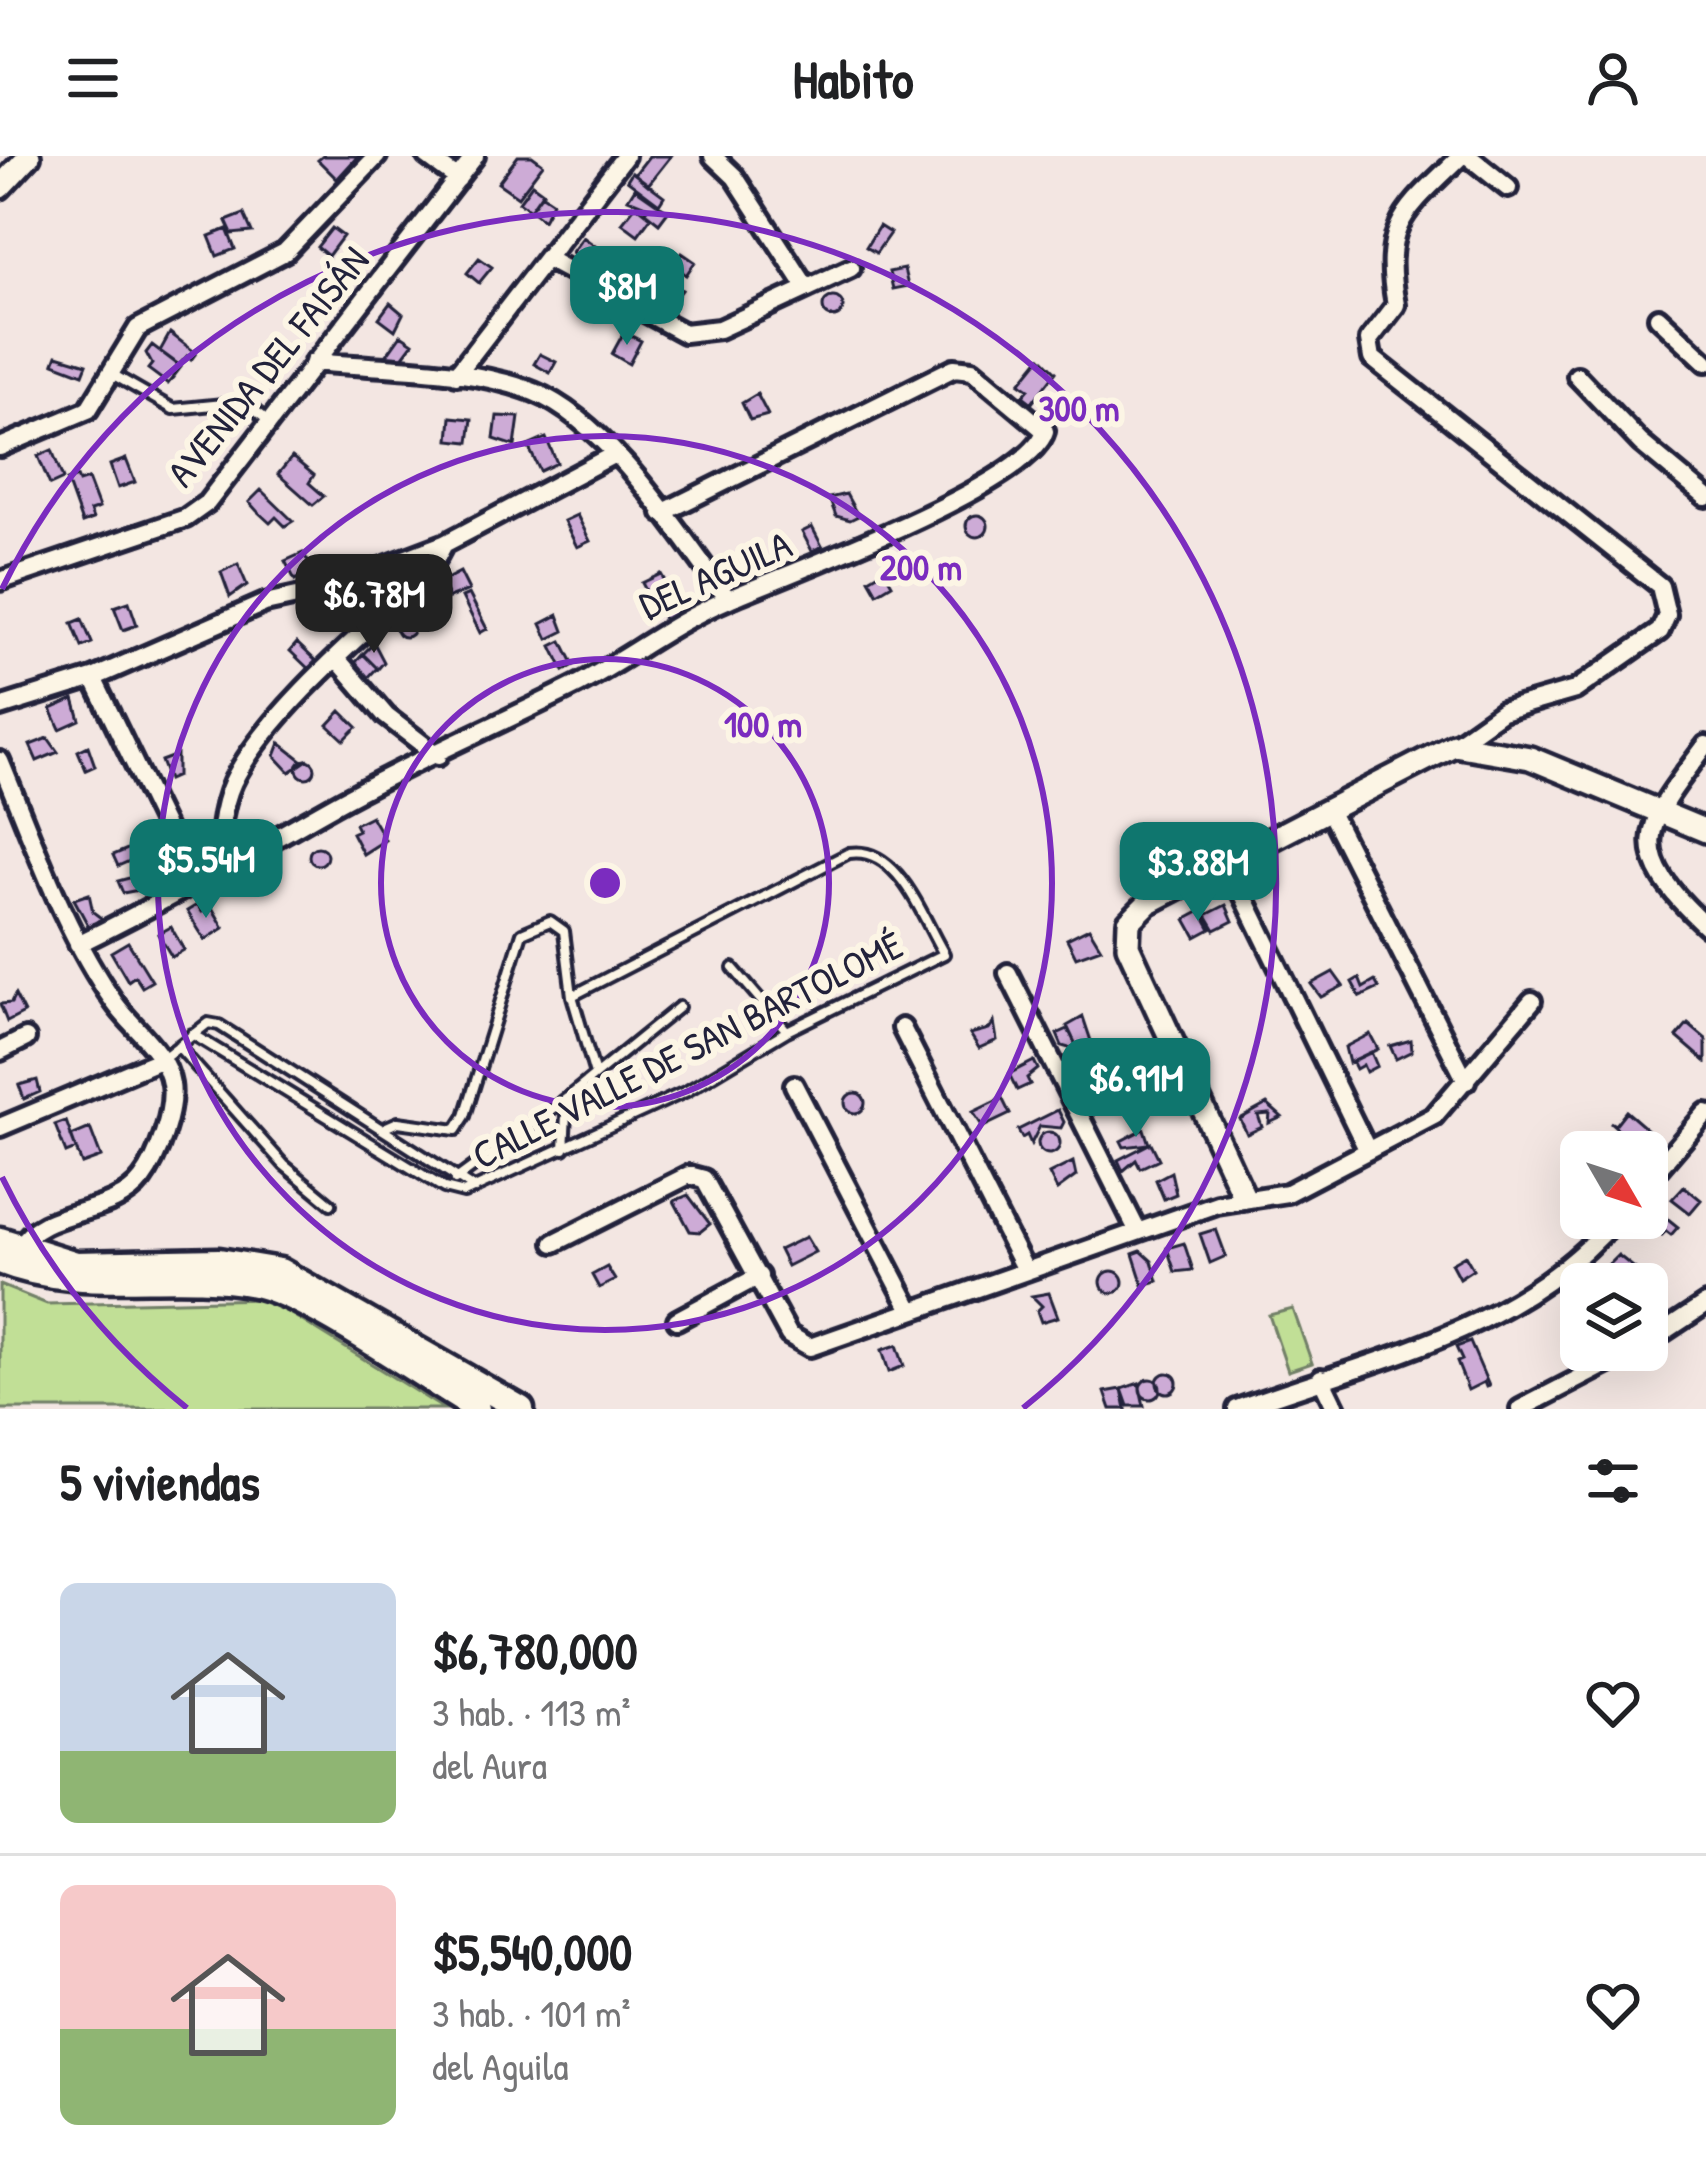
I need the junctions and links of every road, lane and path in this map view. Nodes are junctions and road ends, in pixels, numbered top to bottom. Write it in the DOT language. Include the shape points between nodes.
graph roads {
  1 [pos="377,156"];
  2 [pos="427,156"];
  3 [pos="476,156"];
  4 [pos="625,156"];
  5 [pos="713,156"];
  6 [pos="1464,156"];
  7 [pos="458,179"];
  8 [pos="1508,188"];
  9 [pos="547,259"];
  10 [pos="851,268"];
  11 [pos="806,287"];
  12 [pos="1658,317"];
  13 [pos="1702,354"];
  14 [pos="314,362"];
  15 [pos="110,373"];
  16 [pos="456,375"];
  17 [pos="1577,376"];
  18 [pos="270,422"];
  19 [pos="0,447"];
  20 [pos="613,455"];
  21 [pos="1706,497"];
  22 [pos="662,513"];
  23 [pos="445,544"];
  24 [pos="0,581"];
  25 [pos="728,599"];
  26 [pos="338,660"];
  27 [pos="93,678"];
  28 [pos="0,706"];
  29 [pos="1454,745"];
  30 [pos="1706,746"];
  31 [pos="438,757"];
  32 [pos="0,761"];
  33 [pos="1658,807"];
  34 [pos="1330,812"];
  35 [pos="1706,831"];
  36 [pos="1228,863"];
  37 [pos="218,874"];
  38 [pos="194,887"];
  39 [pos="1706,926"];
  40 [pos="78,944"];
  41 [pos="733,968"];
  42 [pos="1009,973"];
  43 [pos="572,996"];
  44 [pos="1532,1001"];
  45 [pos="679,1007"];
  46 [pos="902,1028"];
  47 [pos="787,1031"];
  48 [pos="192,1034"];
  49 [pos="26,1038"];
  50 [pos="178,1046"];
  51 [pos="0,1051"];
  52 [pos="162,1059"];
  53 [pos="594,1071"];
  54 [pos="1466,1081"];
  55 [pos="794,1085"];
  56 [pos="567,1098"];
  57 [pos="1706,1113"];
  58 [pos="0,1126"];
  59 [pos="382,1129"];
  60 [pos="564,1149"];
  61 [pos="1367,1149"];
  62 [pos="1668,1157"];
  63 [pos="457,1178"];
  64 [pos="444,1188"];
  65 [pos="476,1189"];
  66 [pos="1244,1196"];
  67 [pos="331,1204"];
  68 [pos="1137,1230"];
  69 [pos="1596,1239"];
  70 [pos="554,1243"];
  71 [pos="6,1250"];
  72 [pos="1024,1268"];
  73 [pos="760,1276"];
  74 [pos="1706,1304"];
  75 [pos="911,1310"];
  76 [pos="677,1320"];
  77 [pos="1668,1329"];
  78 [pos="1593,1371"];
  79 [pos="1321,1378"];
  80 [pos="477,1409"];
  81 [pos="520,1409"];
  82 [pos="1237,1409"];
  83 [pos="1336,1409"];
  84 [pos="1520,1409"];
  1 -- 15 [label="street" via="286,252 138,328"];
  2 -- 7 [label="street"];
  3 -- 7 [label="street, AVENIDA DEL FAISÁN"];
  4 -- 9 [label="street"];
  5 -- 11 [label="street"];
  6 -- 8 [label="street"];
  6 -- 29 [label="street" via="1421,195 1392,237 1396,305 1369,340 1372,358 1660,586 1667,615 1660,631 1575,690 1502,711"];
  7 -- 14 [label="street, AVENIDA DEL FAISÁN"];
  9 -- 11 [label="street" via="684,333 719,328"];
  9 -- 16 [label="street"];
  10 -- 11 [label="street"];
  12 -- 13 [label="street"];
  14 -- 16 [label="street"];
  14 -- 18 [label="street, AVENIDA DEL FAISÁN"];
  15 -- 18 [label="lane" via="173,409 244,403"];
  15 -- 19 [label="street" via="88,410"];
  16 -- 20 [label="street" via="534,392"];
  17 -- 21 [label="street"];
  18 -- 24 [label="street, AVENIDA DEL FAISÁN" via="186,518"];
  20 -- 22 [label="street"];
  20 -- 23 [label="street"];
  22 -- 25 [label="street"];
  22 -- 25 [label="street, DEL AGUILA" via="955,368 972,370 1045,431 1012,471"];
  23 -- 26 [label="street" via="429,572"];
  23 -- 27 [label="street" via="265,604"];
  25 -- 31 [label="street, DEL AGUILA"];
  26 -- 31 [label="street" via="386,716"];
  26 -- 37 [label="street" via="260,741 232,784"];
  27 -- 28 [label="street"];
  27 -- 38 [label="street"];
  29 -- 33 [label="street" via="1530,758"];
  29 -- 34 [label="street"];
  30 -- 33 [label="street"];
  31 -- 37 [label="street, DEL AGUILA"];
  32 -- 40 [label="street"];
  33 -- 35 [label="street"];
  33 -- 39 [label="street" via="1652,864"];
  34 -- 36 [label="street"];
  34 -- 54 [label="street"];
  36 -- 61 [label="street"];
  36 -- 66 [label="street" via="1148,903 1129,922 1128,946"];
  37 -- 38 [label="street, DEL AGUILA"];
  38 -- 40 [label="street, DEL AGUILA"];
  40 -- 52 [label="street"];
  41 -- 47 [label="lane"];
  42 -- 68 [label="street"];
  43 -- 47 [label="lane, CALLE VALLE DE SAN BARTOLOMÉ" via="772,890 866,850 885,857 944,954"];
  43 -- 53 [label="lane"];
  43 -- 59 [label="lane" via="564,931 550,921 533,924 521,933 456,1130 398,1122"];
  44 -- 54 [label="street"];
  45 -- 53 [label="lane"];
  46 -- 72 [label="street"];
  47 -- 60 [label="lane, CALLE VALLE DE SAN BARTOLOMÉ" via="687,1091"];
  48 -- 50 [label="lane"];
  48 -- 59 [label="lane" via="219,1025"];
  48 -- 64 [label="lane"];
  49 -- 51 [label="street"];
  50 -- 52 [label="lane"];
  50 -- 67 [label="lane" via="284,1165"];
  52 -- 58 [label="street"];
  52 -- 71 [label="street" via="170,1111 146,1175 124,1200 37,1227"];
  53 -- 56 [label="lane"];
  54 -- 61 [label="street" via="1434,1116"];
  55 -- 75 [label="street"];
  56 -- 60 [label="lane"];
  56 -- 63 [label="lane"];
  57 -- 62 [label="street"];
  59 -- 63 [label="lane"];
  60 -- 65 [label="lane, CALLE VALLE DE SAN BARTOLOMÉ"];
  61 -- 66 [label="street" via="1287,1193"];
  63 -- 64 [label="lane"];
  63 -- 65 [label="lane"];
  64 -- 65 [label="lane, CALLE VALLE DE SAN BARTOLOMÉ"];
  66 -- 68 [label="street"];
  68 -- 72 [label="street"];
  69 -- 79 [label="street" via="1560,1276 1499,1315"];
  70 -- 73 [label="street" via="689,1175 712,1187"];
  71 -- 80 [label="main road" via="69,1280 216,1280 272,1289"];
  71 -- 81 [label="main road" via="76,1264 219,1262 280,1271"];
  72 -- 75 [label="street"];
  73 -- 75 [label="street" via="789,1335 810,1347"];
  73 -- 76 [label="street"];
  74 -- 77 [label="street"];
  78 -- 84 [label="street"];
  79 -- 82 [label="street"];
  79 -- 83 [label="street"];
}
